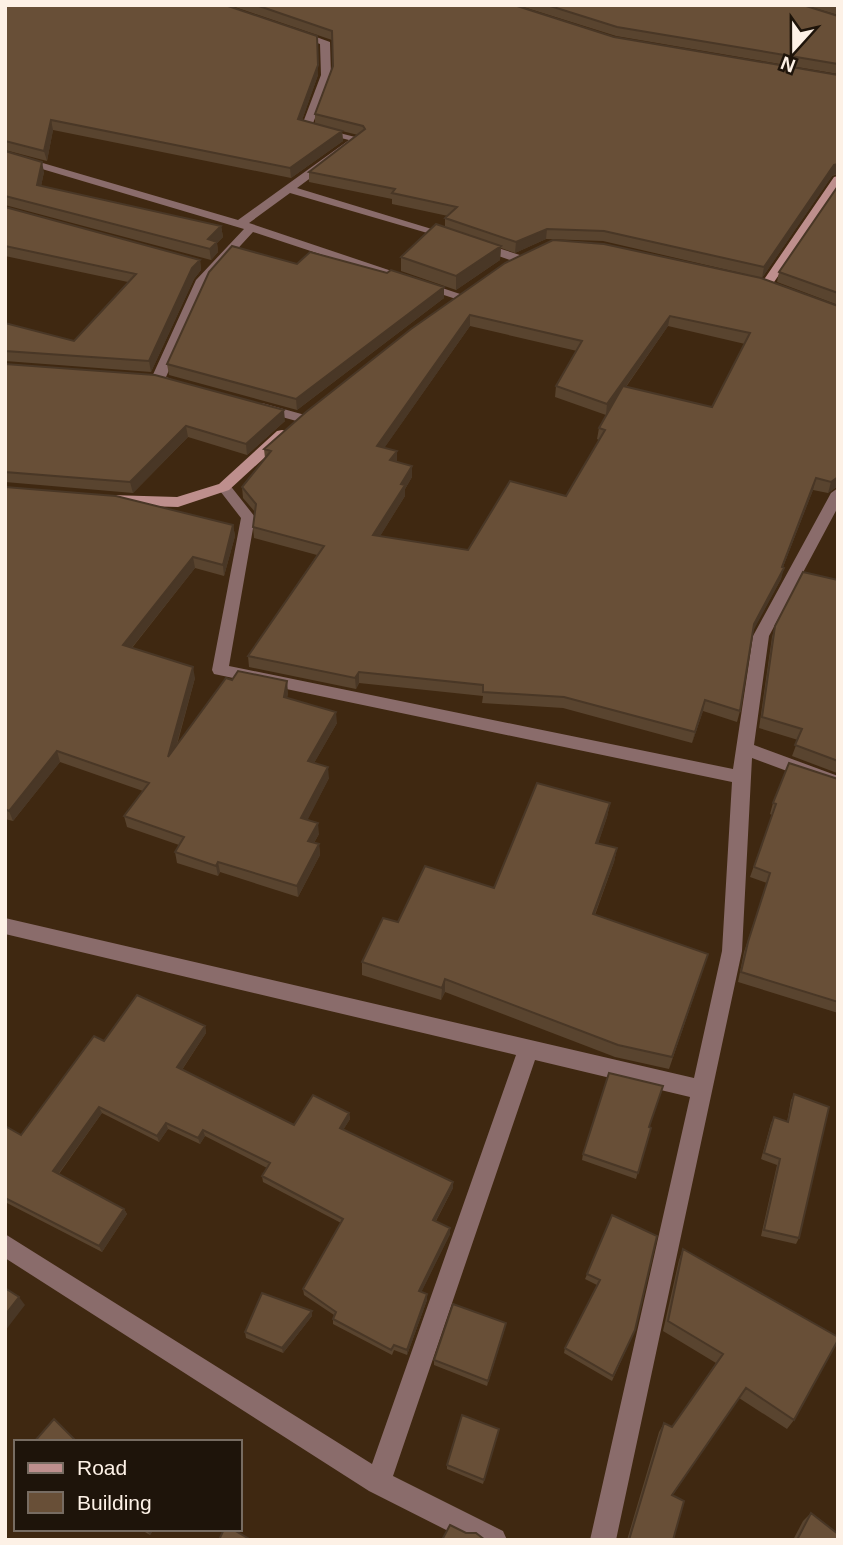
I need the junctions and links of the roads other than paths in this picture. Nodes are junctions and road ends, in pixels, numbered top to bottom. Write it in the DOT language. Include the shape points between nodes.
graph roads {
  1 [pos="286,29"];
  2 [pos="5,155"];
  3 [pos="838,179"];
  4 [pos="289,189"];
  5 [pos="246,226"];
  6 [pos="499,268"];
  7 [pos="729,277"];
  8 [pos="459,296"];
  9 [pos="184,386"];
  10 [pos="248,404"];
  11 [pos="313,408"];
  12 [pos="300,418"];
  13 [pos="223,487"];
  14 [pos="838,493"];
  15 [pos="92,499"];
  16 [pos="746,748"];
  17 [pos="741,777"];
  18 [pos="838,783"];
  19 [pos="5,926"];
  20 [pos="528,1049"];
  21 [pos="702,1090"];
  22 [pos="5,1245"];
  23 [pos="378,1482"];
  24 [pos="495,1540"];
  25 [pos="603,1540"];
  1 -- 4 [label="street" via="325,42 326,75 306,128 358,139"];
  2 -- 5 [label="street"];
  3 -- 7 [label="street" via="771,287"];
  4 -- 5 [label="street"];
  4 -- 6 [label="street" via="524,256"];
  5 -- 8 [label="street"];
  5 -- 9 [label="street" via="207,265 152,379"];
  10 -- 12 [label="street"];
  11 -- 12 [label="street"];
  12 -- 13 [label="street"];
  13 -- 15 [label="street" via="178,502"];
  13 -- 17 [label="street" via="248,517 219,670"];
  14 -- 16 [label="street" via="761,636"];
  16 -- 17 [label="street"];
  16 -- 18 [label="street"];
  17 -- 21 [label="street" via="732,951"];
  19 -- 20 [label="street"];
  20 -- 21 [label="street"];
  20 -- 23 [label="street"];
  21 -- 25 [label="street"];
  22 -- 23 [label="street"];
  23 -- 24 [label="street"];
}
